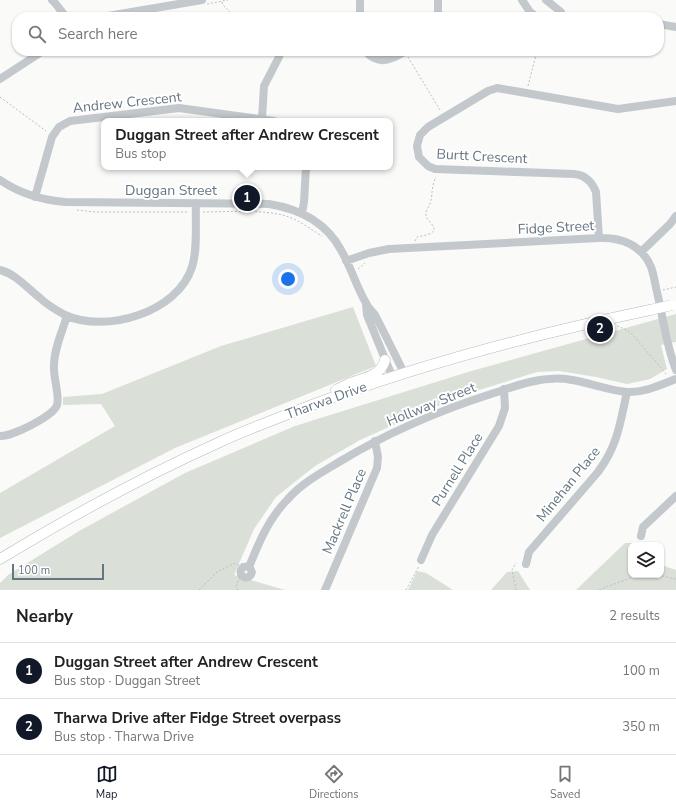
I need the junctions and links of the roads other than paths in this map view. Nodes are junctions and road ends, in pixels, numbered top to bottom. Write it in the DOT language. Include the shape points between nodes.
graph roads {
  1 [pos="52,0"];
  2 [pos="202,0"];
  3 [pos="360,0"];
  4 [pos="438,0"];
  5 [pos="522,0"];
  6 [pos="546,0"];
  7 [pos="63,12"];
  8 [pos="131,12"];
  9 [pos="360,12"];
  10 [pos="438,12"];
  11 [pos="531,12"];
  12 [pos="561,12"];
  13 [pos="664,25"];
  14 [pos="676,27"];
  15 [pos="35,56"];
  16 [pos="371,56"];
  17 [pos="403,56"];
  18 [pos="279,57"];
  19 [pos="0,79"];
  20 [pos="676,102"];
  21 [pos="254,118"];
  22 [pos="262,118"];
  23 [pos="306,170"];
  24 [pos="0,180"];
  25 [pos="35,197"];
  26 [pos="196,204"];
  27 [pos="302,213"];
  28 [pos="676,216"];
  29 [pos="599,238"];
  30 [pos="641,252"];
  31 [pos="346,261"];
  32 [pos="0,270"];
  33 [pos="366,304"];
  34 [pos="674,305"];
  35 [pos="67,316"];
  36 [pos="385,360"];
  37 [pos="676,370"];
  38 [pos="404,372"];
  39 [pos="392,376"];
  40 [pos="672,378"];
  41 [pos="504,389"];
  42 [pos="627,392"];
  43 [pos="322,401"];
  44 [pos="0,436"];
  45 [pos="376,441"];
  46 [pos="676,496"];
  47 [pos="641,536"];
  48 [pos="0,559"];
  49 [pos="421,560"];
  50 [pos="526,564"];
  51 [pos="245,571"];
  52 [pos="324,590"];
  1 -- 7 [label="street"];
  2 -- 8 [label="street"];
  3 -- 9 [label="street"];
  4 -- 10 [label="street"];
  5 -- 11 [label="street"];
  6 -- 12 [label="street"];
  13 -- 14 [label="street"];
  15 -- 19 [label="street"];
  16 -- 17 [label="street" via="383,60"];
  18 -- 22 [label="street" via="264,86"];
  20 -- 29 [label="street, Burtt Crescent" via="618,109 494,89 428,127 418,138 420,157 428,166 435,169 574,174 585,177 596,192"];
  21 -- 25 [label="street, Andrew Crescent" via="179,108 70,121 59,127 52,135"];
  23 -- 27 [label="street"];
  24 -- 25 [label="street, Duggan Street"];
  25 -- 26 [label="street, Duggan Street" via="65,202"];
  26 -- 27 [label="street, Duggan Street" via="269,204"];
  26 -- 35 [label="street" via="195,254 187,279 176,293 143,313 112,322 96,322"];
  27 -- 31 [label="street, Duggan Street" via="328,233"];
  28 -- 30 [label="street"];
  29 -- 30 [label="street, Fidge Street" via="611,237 622,240 633,244"];
  29 -- 31 [label="street, Fidge Street" via="398,253 382,250"];
  30 -- 37 [label="street, Fidge Street" via="651,268"];
  31 -- 33 [label="street, Duggan Street"];
  32 -- 35 [label="street" via="19,280 50,306"];
  33 -- 36 [label="street, Duggan Street" via="367,315"];
  33 -- 38 [label="street, Duggan Street" via="374,314"];
  34 -- 38 [label="main road, Tharwa Drive, bridge" via="598,320"];
  35 -- 44 [label="street" via="54,358 54,379 58,399 55,410 9,436"];
  36 -- 39 [label="street, Duggan Street"];
  36 -- 43 [label="main road" via="381,370 334,391"];
  38 -- 39 [label="main road, Tharwa Drive"];
  39 -- 43 [label="main road, Tharwa Drive"];
  40 -- 42 [label="street, Hollway Street" via="646,390"];
  41 -- 42 [label="street, Hollway Street" via="557,378"];
  41 -- 45 [label="street, Hollway Street" via="439,412"];
  41 -- 49 [label="street, Purnell Place" via="505,408 499,426 432,535"];
  42 -- 50 [label="street, Minehan Place" via="616,438 607,459 529,552"];
  43 -- 48 [label="main road, Tharwa Drive" via="175,463 107,497"];
  45 -- 51 [label="street, Hollway Street" via="326,470 288,498 266,526"];
  45 -- 52 [label="street, Mackrell Place" via="377,468"];
  46 -- 47 [label="street" via="643,527"];
}
